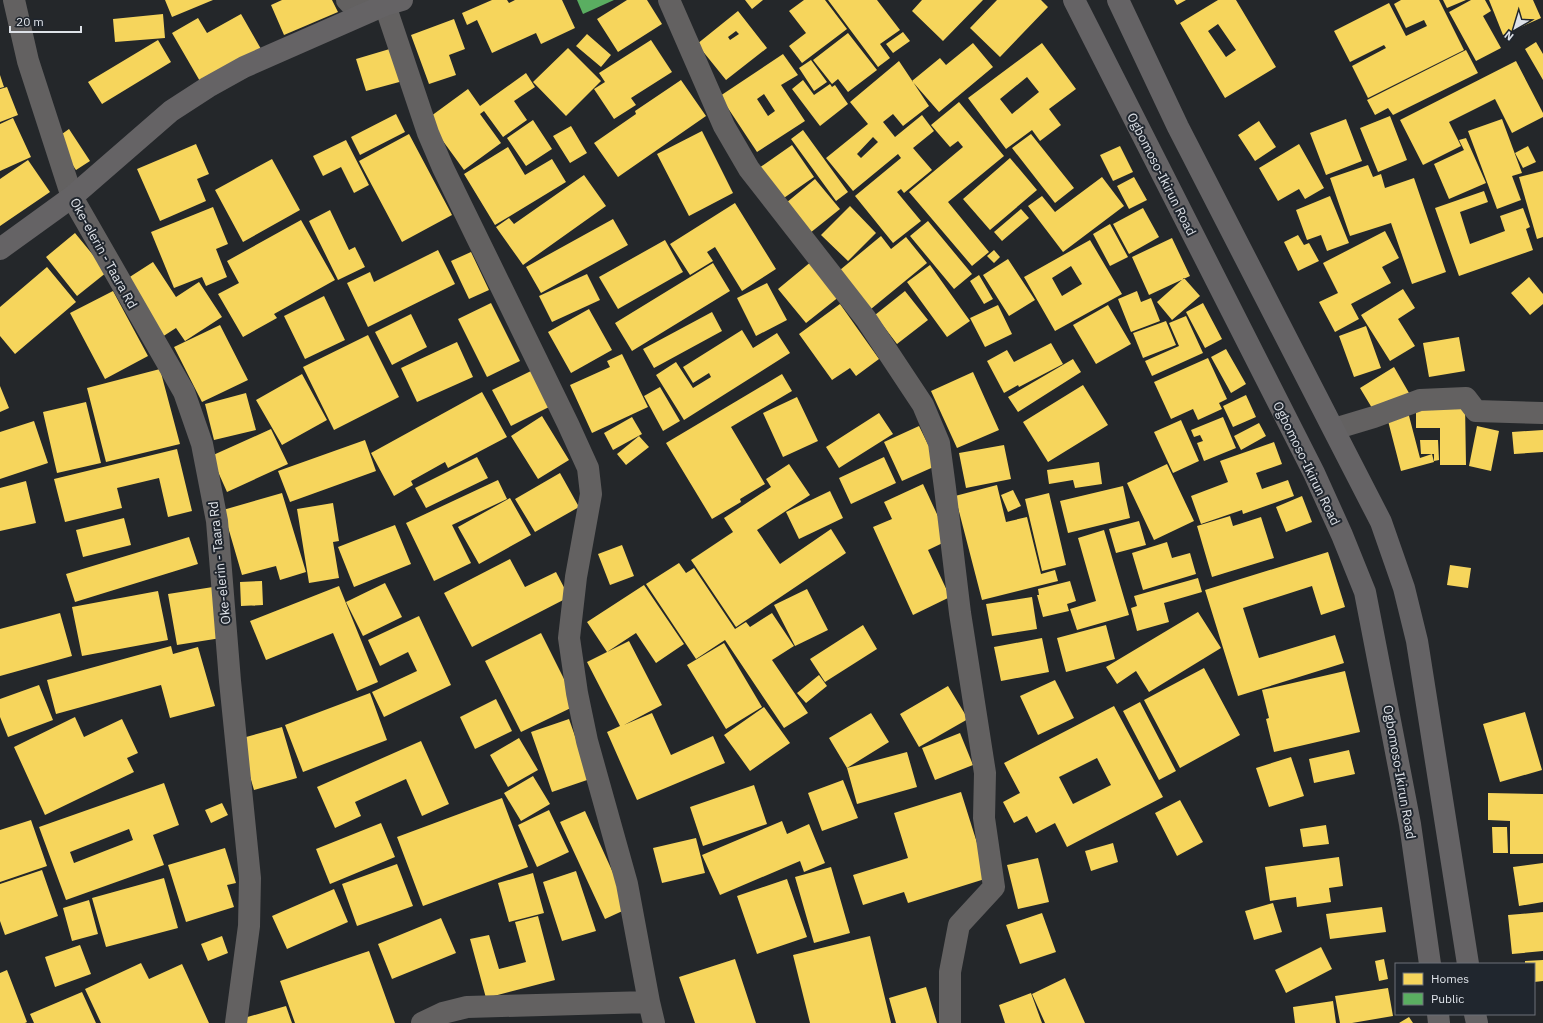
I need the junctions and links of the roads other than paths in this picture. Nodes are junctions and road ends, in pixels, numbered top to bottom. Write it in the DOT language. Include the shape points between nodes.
graph roads {
  1 [pos="14,0"];
  2 [pos="347,0"];
  3 [pos="669,0"];
  4 [pos="1074,0"];
  5 [pos="1118,0"];
  6 [pos="393,3"];
  7 [pos="72,198"];
  8 [pos="0,249"];
  9 [pos="1543,413"];
  10 [pos="1334,429"];
  11 [pos="1430,963"];
  12 [pos="1468,963"];
  13 [pos="649,1002"];
  14 [pos="236,1023"];
  15 [pos="422,1023"];
  16 [pos="654,1023"];
  17 [pos="950,1023"];
  1 -- 7 [label="street, Oke-elerin - Taara Rd" via="28,61"];
  2 -- 6 [label="street" via="362,8"];
  3 -- 17 [label="street" via="724,126 749,169 866,319 923,405 939,443 960,613 985,773 984,818 994,887 959,925 950,972"];
  4 -- 11 [label="main road, Ogbomoso-Ikirun Road" via="1314,473 1364,592 1410,824"];
  5 -- 10 [label="main road" via="1178,127"];
  6 -- 7 [label="main road" via="244,68 208,87 171,111"];
  6 -- 13 [label="street" via="428,132 443,168 588,468 591,494 576,577 569,638 587,741 627,884"];
  7 -- 8 [label="main road"];
  7 -- 14 [label="street, Oke-elerin - Taara Rd" via="184,392 202,444 217,521 250,878 250,926"];
  9 -- 10 [label="street" via="1476,411 1466,398 1420,400"];
  10 -- 12 [label="main road" via="1381,522 1404,588 1417,641"];
  13 -- 15 [label="street" via="467,1007 442,1013"];
  13 -- 16 [label="street"];
}
